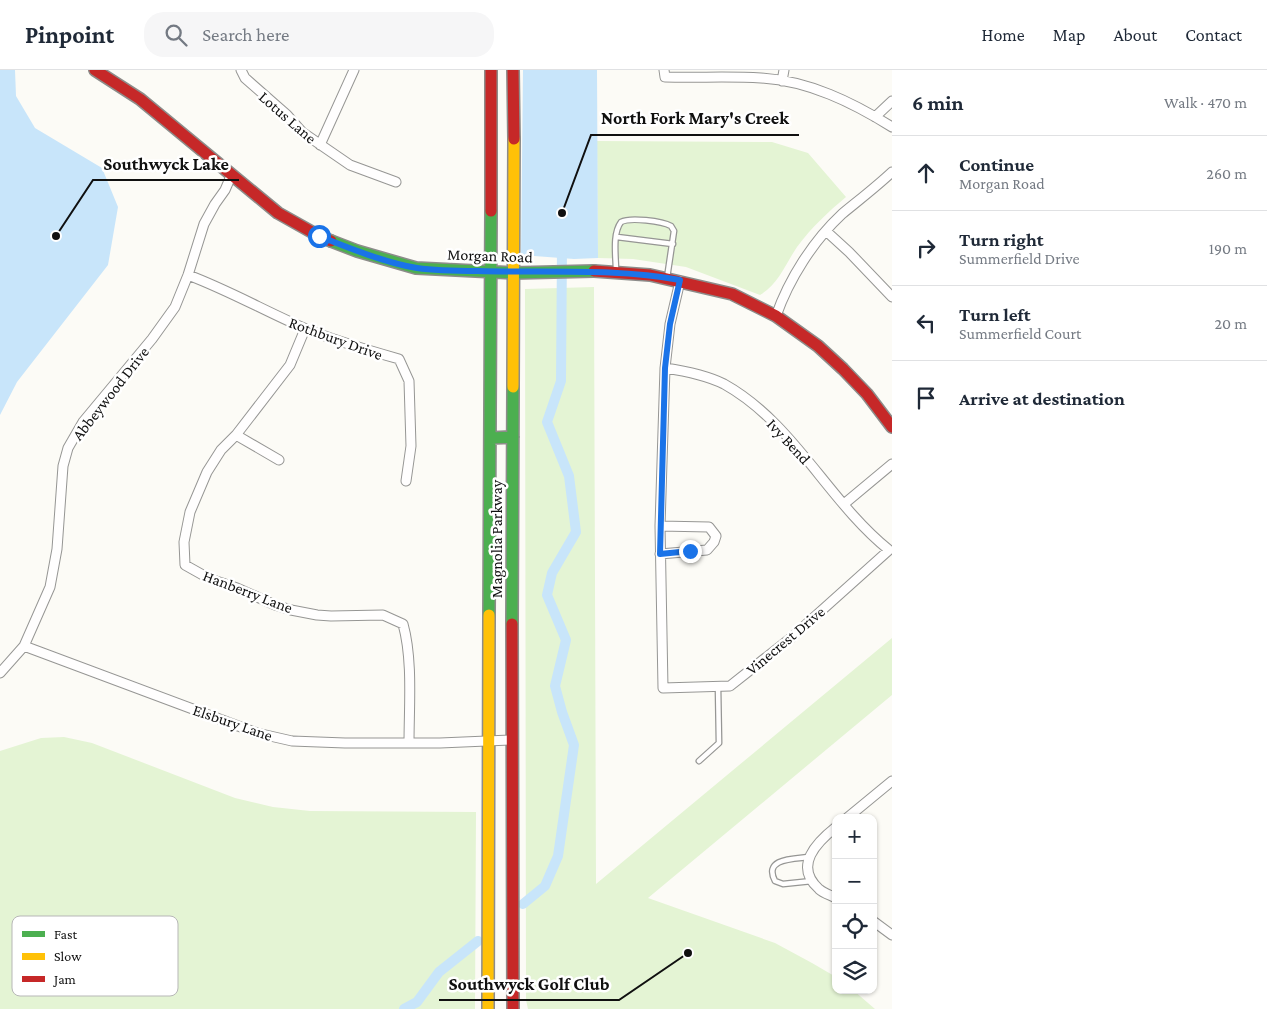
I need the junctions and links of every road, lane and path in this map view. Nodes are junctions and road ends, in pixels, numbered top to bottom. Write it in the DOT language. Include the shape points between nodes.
graph roads {
  1 [pos="241,70"];
  2 [pos="354,70"];
  3 [pos="491,70"];
  4 [pos="513,70"];
  5 [pos="664,70"];
  6 [pos="784,70"];
  7 [pos="99,71"];
  8 [pos="782,81"];
  9 [pos="892,101"];
  10 [pos="875,117"];
  11 [pos="892,128"];
  12 [pos="320,145"];
  13 [pos="892,172"];
  14 [pos="231,176"];
  15 [pos="396,182"];
  16 [pos="826,231"];
  17 [pos="617,236"];
  18 [pos="673,244"];
  19 [pos="491,272"];
  20 [pos="514,273"];
  21 [pos="616,273"];
  22 [pos="188,275"];
  23 [pos="667,278"];
  24 [pos="680,280"];
  25 [pos="892,297"];
  26 [pos="776,316"];
  27 [pos="305,328"];
  28 [pos="665,368"];
  29 [pos="892,427"];
  30 [pos="236,435"];
  31 [pos="513,437"];
  32 [pos="490,438"];
  33 [pos="279,460"];
  34 [pos="892,464"];
  35 [pos="406,481"];
  36 [pos="844,504"];
  37 [pos="660,526"];
  38 [pos="889,550"];
  39 [pos="660,554"];
  40 [pos="512,592"];
  41 [pos="489,593"];
  42 [pos="24,646"];
  43 [pos="0,674"];
  44 [pos="718,686"];
  45 [pos="511,740"];
  46 [pos="489,742"];
  47 [pos="409,743"];
  48 [pos="699,761"];
  49 [pos="892,781"];
  50 [pos="852,814"];
  51 [pos="832,830"];
  52 [pos="809,857"];
  53 [pos="812,881"];
  54 [pos="832,896"];
  55 [pos="877,924"];
  56 [pos="892,935"];
  57 [pos="488,1009"];
  58 [pos="512,1009"];
  1 -- 12 [label="street, Lotus Lane" via="245,78"];
  2 -- 12 [label="street"];
  3 -- 19 [label="main road, Magnolia Parkway"];
  4 -- 20 [label="main road, Magnolia Parkway"];
  5 -- 8 [label="street" via="665,77"];
  6 -- 8 [label="street"];
  7 -- 14 [label="main road, Morgan Road" via="140,99"];
  8 -- 10 [label="street" via="829,93"];
  9 -- 10 [label="street"];
  10 -- 11 [label="street"];
  12 -- 15 [label="street, Lotus Lane" via="350,165"];
  13 -- 16 [label="street"];
  14 -- 19 [label="main road, Morgan Road" via="278,213 319,236 357,251 416,268"];
  14 -- 22 [label="street, Abbeywood Drive" via="204,224"];
  16 -- 25 [label="street"];
  16 -- 26 [label="street" via="800,267"];
  17 -- 18 [label="lane"];
  17 -- 18 [label="lane" via="624,220 660,222 672,226"];
  17 -- 21 [label="lane"];
  18 -- 23 [label="lane"];
  19 -- 20 [label="main road, Morgan Road"];
  19 -- 32 [label="main road, Magnolia Parkway"];
  20 -- 21 [label="main road, Morgan Road"];
  20 -- 31 [label="main road, Magnolia Parkway"];
  21 -- 23 [label="main road, Morgan Road"];
  22 -- 27 [label="street, Rothbury Drive"];
  22 -- 42 [label="street, Abbeywood Drive" via="175,306 141,354 83,422 68,448 63,466 57,549 50,587"];
  23 -- 24 [label="main road, Morgan Road"];
  24 -- 26 [label="main road, Morgan Road" via="732,294"];
  24 -- 28 [label="street"];
  26 -- 29 [label="main road, Morgan Road" via="844,369"];
  27 -- 30 [label="street, Hanberry Lane" via="290,365"];
  27 -- 35 [label="street, Rothbury Drive" via="399,359 409,381 411,446"];
  28 -- 36 [label="street, Ivy Bend" via="688,371 722,384 756,405 796,446"];
  28 -- 37 [label="street"];
  30 -- 33 [label="street"];
  30 -- 47 [label="street, Hanberry Lane" via="221,450 197,494 184,542 185,565 210,579 290,610 324,616 383,615 403,624 409,675"];
  31 -- 32 [label="main road"];
  31 -- 40 [label="main road, Magnolia Parkway"];
  32 -- 41 [label="main road, Magnolia Parkway"];
  34 -- 36 [label="street"];
  36 -- 38 [label="street, Ivy Bend"];
  37 -- 39 [label="street"];
  37 -- 39 [label="street" via="709,527 716,536 708,550"];
  38 -- 44 [label="street, Vinecrest Drive" via="730,686"];
  39 -- 44 [label="street, Vinecrest Drive" via="663,688"];
  40 -- 41 [label="main road"];
  40 -- 45 [label="main road, Magnolia Parkway"];
  41 -- 46 [label="main road, Magnolia Parkway"];
  42 -- 43 [label="street, Abbeywood Drive"];
  42 -- 47 [label="street, Elsbury Lane" via="257,733 301,741"];
  44 -- 48 [label="lane" via="718,743"];
  45 -- 46 [label="street, Elsbury Lane"];
  45 -- 58 [label="main road, Magnolia Parkway"];
  46 -- 47 [label="street, Elsbury Lane"];
  46 -- 57 [label="main road, Magnolia Parkway"];
  49 -- 50 [label="street"];
  51 -- 52 [label="street" via="820,840"];
  52 -- 53 [label="street" via="808,871"];
  52 -- 53 [label="lane" via="776,863 772,875 775,881 783,884"];
  53 -- 54 [label="street"];
  55 -- 56 [label="street"];
}
